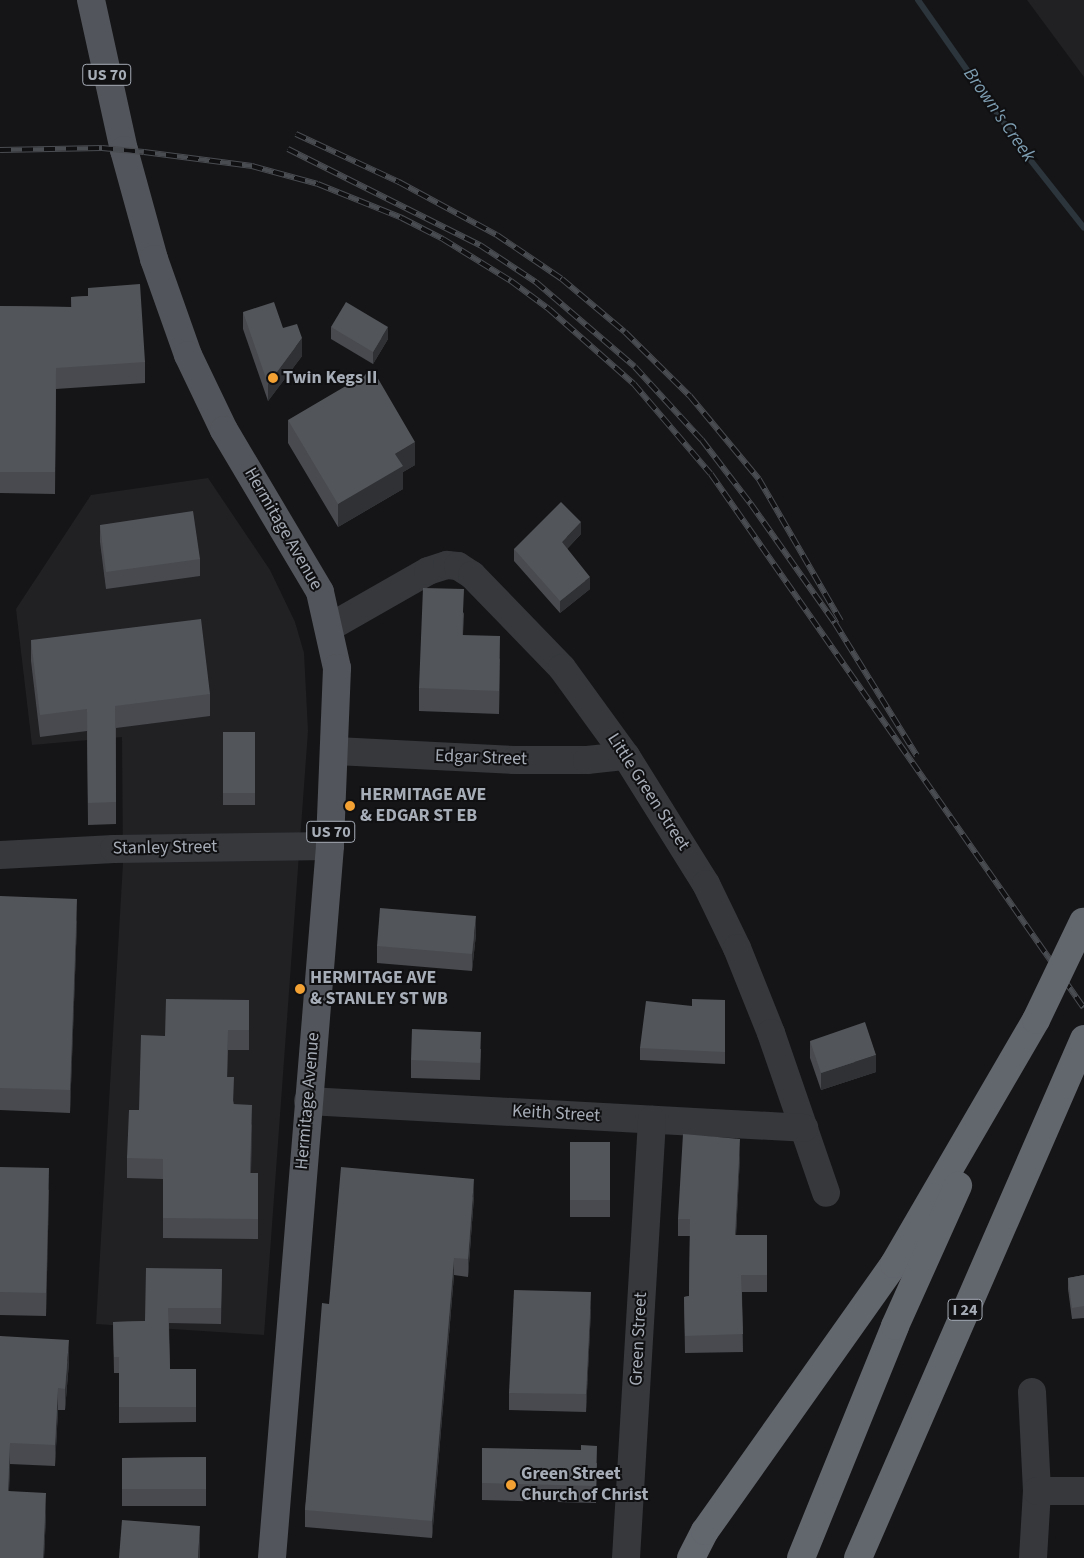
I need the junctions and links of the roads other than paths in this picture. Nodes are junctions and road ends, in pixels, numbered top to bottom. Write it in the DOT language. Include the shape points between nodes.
graph roads {
  1 [pos="91,0"];
  2 [pos="330,627"];
  3 [pos="336,751"];
  4 [pos="626,756"];
  5 [pos="330,846"];
  6 [pos="0,854"];
  7 [pos="1083,920"];
  8 [pos="1079,1050"];
  9 [pos="1012,1066"];
  10 [pos="308,1101"];
  11 [pos="652,1120"];
  12 [pos="804,1128"];
  13 [pos="826,1193"];
  14 [pos="1032,1392"];
  15 [pos="902,1452"];
  16 [pos="1037,1490"];
  17 [pos="1081,1491"];
  18 [pos="272,1558"];
  19 [pos="626,1558"];
  20 [pos="691,1558"];
  21 [pos="801,1558"];
  22 [pos="858,1558"];
  23 [pos="871,1558"];
  24 [pos="1033,1558"];
  1 -- 2 [label="main road, Hermitage Avenue / US 70" via="124,150 154,260 188,355 224,430 320,592"];
  2 -- 3 [label="main road, Hermitage Avenue / US 70" via="338,668"];
  2 -- 4 [label="street, Little Green Street" via="428,571 447,565 458,566 472,575 562,668"];
  3 -- 4 [label="street, Edgar Street" via="515,760 587,760"];
  3 -- 5 [label="main road, Hermitage Avenue / US 70"];
  4 -- 12 [label="street, Little Green Street" via="706,884 737,948 772,1033"];
  5 -- 6 [label="street, Stanley Street"];
  5 -- 10 [label="main road, Hermitage Avenue / US 70"];
  7 -- 9 [label="highway, bridge"];
  8 -- 15 [label="highway, I 24"];
  9 -- 20 [label="highway" via="894,1264 705,1531"];
  9 -- 21 [label="highway" via="895,1326"];
  10 -- 11 [label="street, Keith Street"];
  10 -- 18 [label="main road, Hermitage Avenue / US 70"];
  11 -- 12 [label="street, Keith Street"];
  11 -- 19 [label="street, Green Street"];
  12 -- 13 [label="street, Little Green Street"];
  14 -- 16 [label="street"];
  15 -- 22 [label="highway, I 24"];
  15 -- 23 [label="highway"];
  16 -- 17 [label="street"];
  16 -- 24 [label="street"];
}
